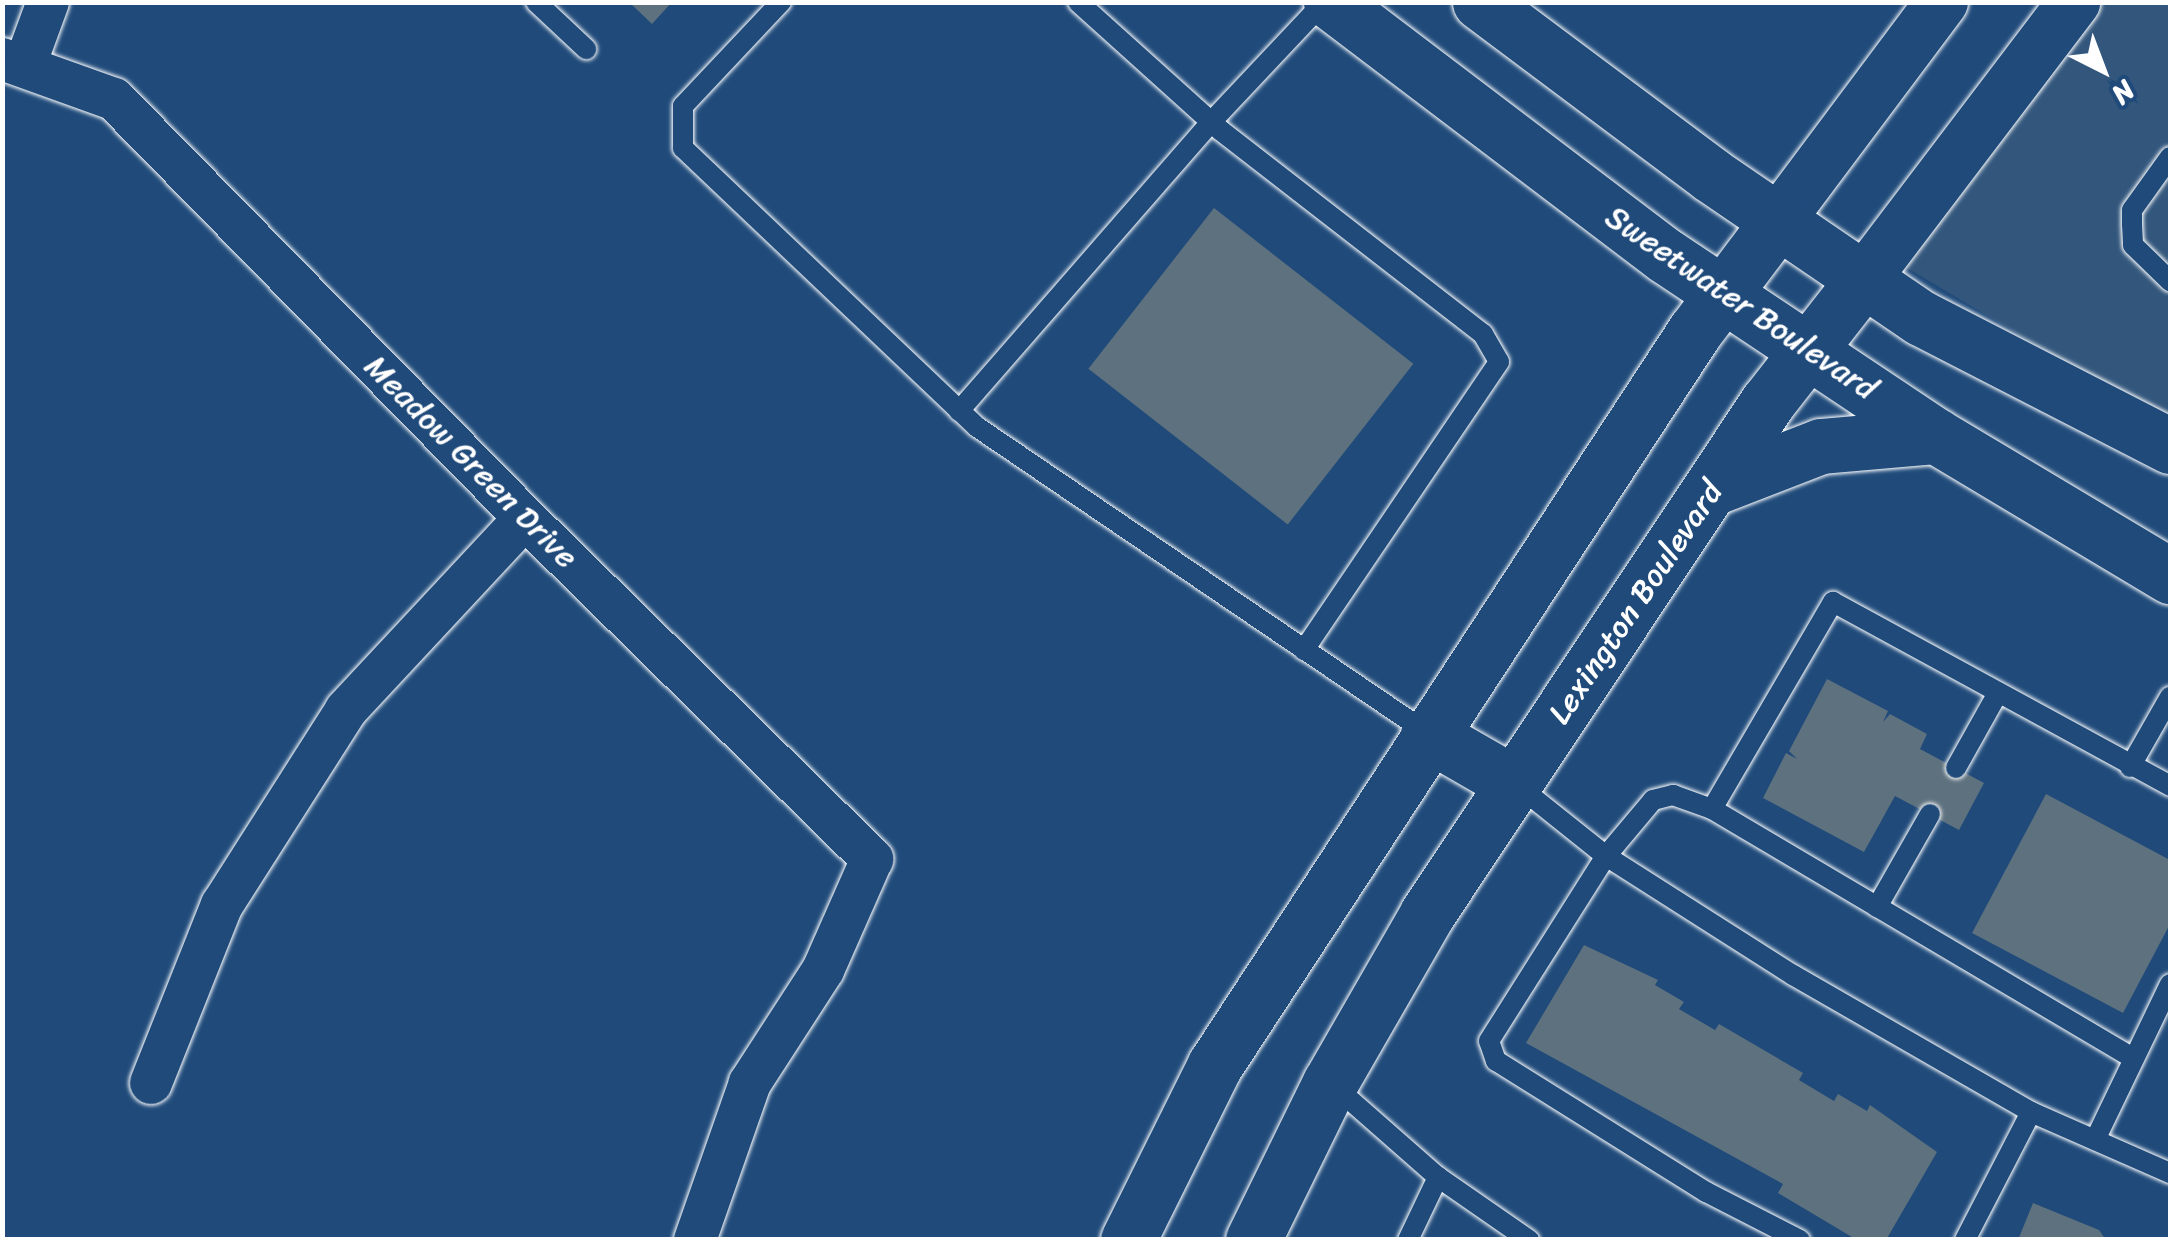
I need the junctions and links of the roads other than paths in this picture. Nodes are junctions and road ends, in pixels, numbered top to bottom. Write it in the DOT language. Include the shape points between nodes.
graph roads {
  1 [pos="48,2"];
  2 [pos="536,2"];
  3 [pos="781,2"];
  4 [pos="1078,2"];
  5 [pos="1328,2"];
  6 [pos="1480,2"];
  7 [pos="1942,2"];
  8 [pos="2074,2"];
  9 [pos="586,49"];
  10 [pos="14,61"];
  11 [pos="1211,122"];
  12 [pos="2170,157"];
  13 [pos="1778,220"];
  14 [pos="1864,279"];
  15 [pos="2170,281"];
  16 [pos="1723,294"];
  17 [pos="1808,350"];
  18 [pos="959,411"];
  19 [pos="1936,436"];
  20 [pos="2170,446"];
  21 [pos="1712,488"];
  22 [pos="525,518"];
  23 [pos="2170,576"];
  24 [pos="1304,650"];
  25 [pos="1998,694"];
  26 [pos="2170,697"];
  27 [pos="1428,734"];
  28 [pos="2130,766"];
  29 [pos="1956,768"];
  30 [pos="1516,784"];
  31 [pos="2170,786"];
  32 [pos="1712,809"];
  33 [pos="1930,814"];
  34 [pos="1606,856"];
  35 [pos="1878,907"];
  36 [pos="2170,984"];
  37 [pos="2134,1059"];
  38 [pos="151,1083"];
  39 [pos="1330,1083"];
  40 [pos="2031,1112"];
  41 [pos="2095,1140"];
  42 [pos="2170,1172"];
  43 [pos="1438,1177"];
  44 [pos="695,1240"];
  45 [pos="1128,1240"];
  46 [pos="1253,1240"];
  47 [pos="1408,1240"];
  48 [pos="1529,1240"];
  49 [pos="1800,1240"];
  50 [pos="1964,1240"];
  1 -- 10 [label="street"];
  2 -- 9 [label="lane"];
  3 -- 18 [label="lane" via="684,106 683,148"];
  4 -- 11 [label="lane"];
  5 -- 11 [label="lane"];
  5 -- 16 [label="main road, Sweetwater Boulevard"];
  6 -- 13 [label="main road"];
  7 -- 13 [label="street"];
  8 -- 14 [label="street, Lexington Boulevard"];
  10 -- 22 [label="street, Meadow Green Drive" via="114,99"];
  11 -- 18 [label="lane"];
  11 -- 24 [label="lane" via="1483,334 1499,362"];
  12 -- 15 [label="lane" via="2132,210 2132,224 2133,245"];
  13 -- 14 [label="main road"];
  13 -- 16 [label="main road"];
  14 -- 17 [label="main road, Lexington Boulevard"];
  14 -- 20 [label="main road" via="1922,318"];
  16 -- 17 [label="main road, Sweetwater Boulevard"];
  16 -- 27 [label="main road"];
  17 -- 19 [label="main road, Sweetwater Boulevard"];
  17 -- 21 [label="main road, Lexington Boulevard"];
  18 -- 24 [label="lane"];
  19 -- 21 [label="main road" via="1822,446"];
  19 -- 23 [label="main road, Sweetwater Boulevard"];
  21 -- 30 [label="main road, Lexington Boulevard"];
  22 -- 38 [label="street" via="346,710 222,905"];
  22 -- 44 [label="street, Meadow Green Drive" via="872,858 823,970 750,1083"];
  24 -- 27 [label="lane"];
  25 -- 28 [label="lane"];
  25 -- 29 [label="lane"];
  25 -- 32 [label="lane" via="1833,602"];
  26 -- 28 [label="lane"];
  27 -- 30 [label="main road"];
  27 -- 45 [label="main road" via="1215,1065"];
  28 -- 31 [label="lane"];
  30 -- 34 [label="lane"];
  30 -- 39 [label="main road, Lexington Boulevard" via="1428,914"];
  32 -- 34 [label="lane" via="1674,795 1652,800"];
  32 -- 35 [label="lane"];
  33 -- 35 [label="lane"];
  34 -- 40 [label="lane"];
  34 -- 49 [label="lane" via="1489,1041 1496,1061 1706,1192"];
  35 -- 37 [label="lane"];
  36 -- 37 [label="lane"];
  37 -- 41 [label="lane"];
  39 -- 43 [label="lane"];
  39 -- 46 [label="main road, Lexington Boulevard"];
  40 -- 41 [label="lane"];
  40 -- 50 [label="lane"];
  41 -- 42 [label="lane"];
  43 -- 47 [label="lane"];
  43 -- 48 [label="lane"];
}
